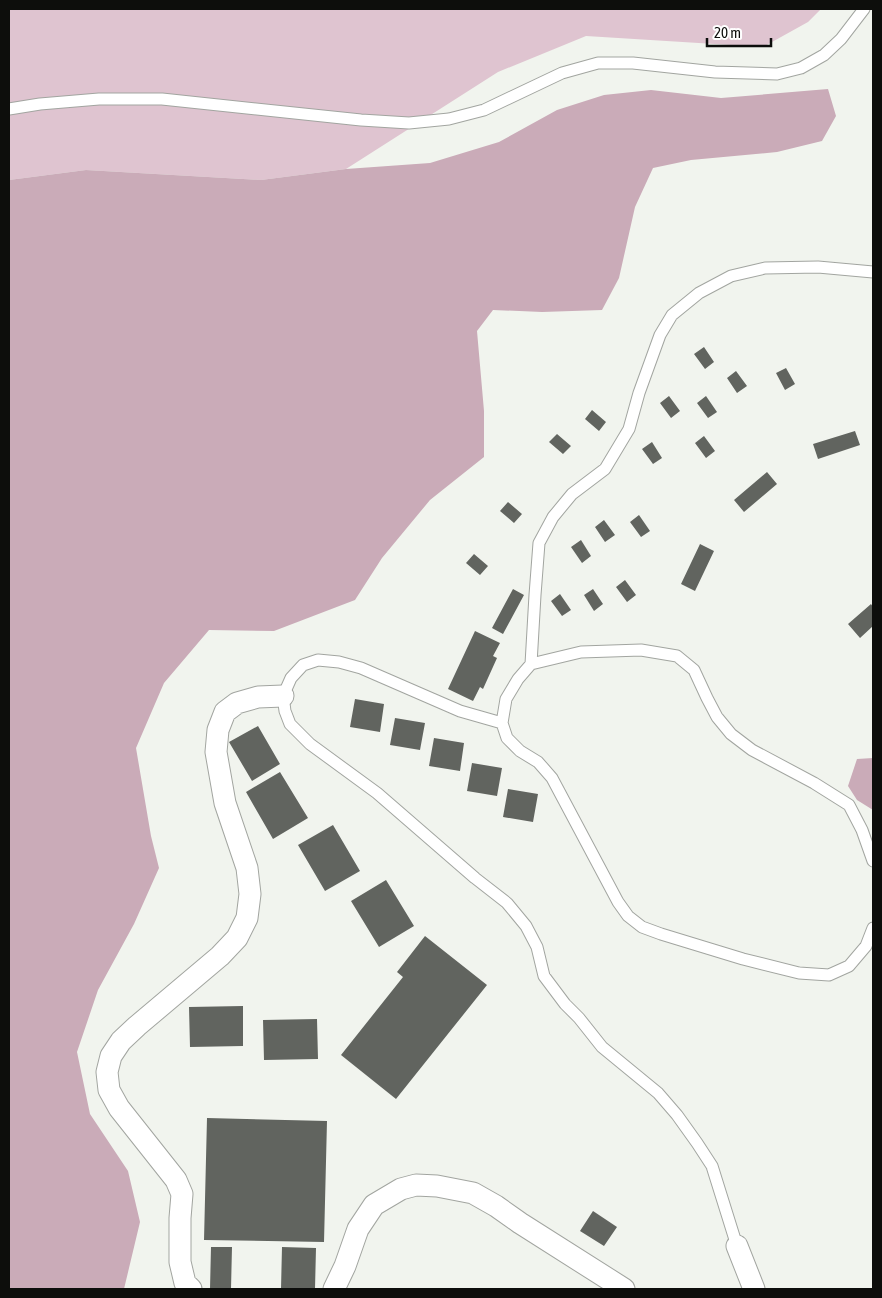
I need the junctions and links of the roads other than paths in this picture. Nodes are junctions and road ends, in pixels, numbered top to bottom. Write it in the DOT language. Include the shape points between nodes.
graph roads {
  1 [pos="864,9"];
  2 [pos="9,109"];
  3 [pos="873,272"];
  4 [pos="531,664"];
  5 [pos="283,696"];
  6 [pos="502,723"];
  7 [pos="873,861"];
  8 [pos="873,928"];
  9 [pos="737,1246"];
  10 [pos="191,1289"];
  11 [pos="334,1289"];
  12 [pos="624,1289"];
  13 [pos="754,1289"];
  1 -- 2 [label="lane" via="824,55 801,68 776,74 598,63 562,73 484,110 449,119 409,123 361,120 162,99 99,99"];
  3 -- 4 [label="lane" via="818,267 765,268 731,276 699,293 672,315 660,335 629,429 605,468 572,494 553,517 539,544"];
  4 -- 6 [label="lane" via="506,699"];
  4 -- 7 [label="lane" via="581,652 641,650 677,656 694,670 717,717 731,734 752,750 849,805"];
  5 -- 6 [label="lane" via="291,678 303,665 318,660 339,662 361,668 460,711"];
  5 -- 9 [label="lane" via="290,724 310,744 377,793 507,903 526,926 537,947 544,976 565,1004 602,1047 658,1093 697,1143 712,1166"];
  5 -- 10 [label="street" via="258,697 237,703 225,712 218,730 216,752 225,803 247,868 250,894 247,918 237,938 220,956 121,1041 107,1072 109,1090 119,1108 176,1180 182,1194 180,1262 185,1283"];
  6 -- 8 [label="lane" via="507,738 538,762 552,778 618,902 642,927 778,968 828,975 849,966 866,946"];
  9 -- 13 [label="street"];
  11 -- 12 [label="street" via="358,1229 374,1205 401,1189 416,1185 473,1193"];
}
